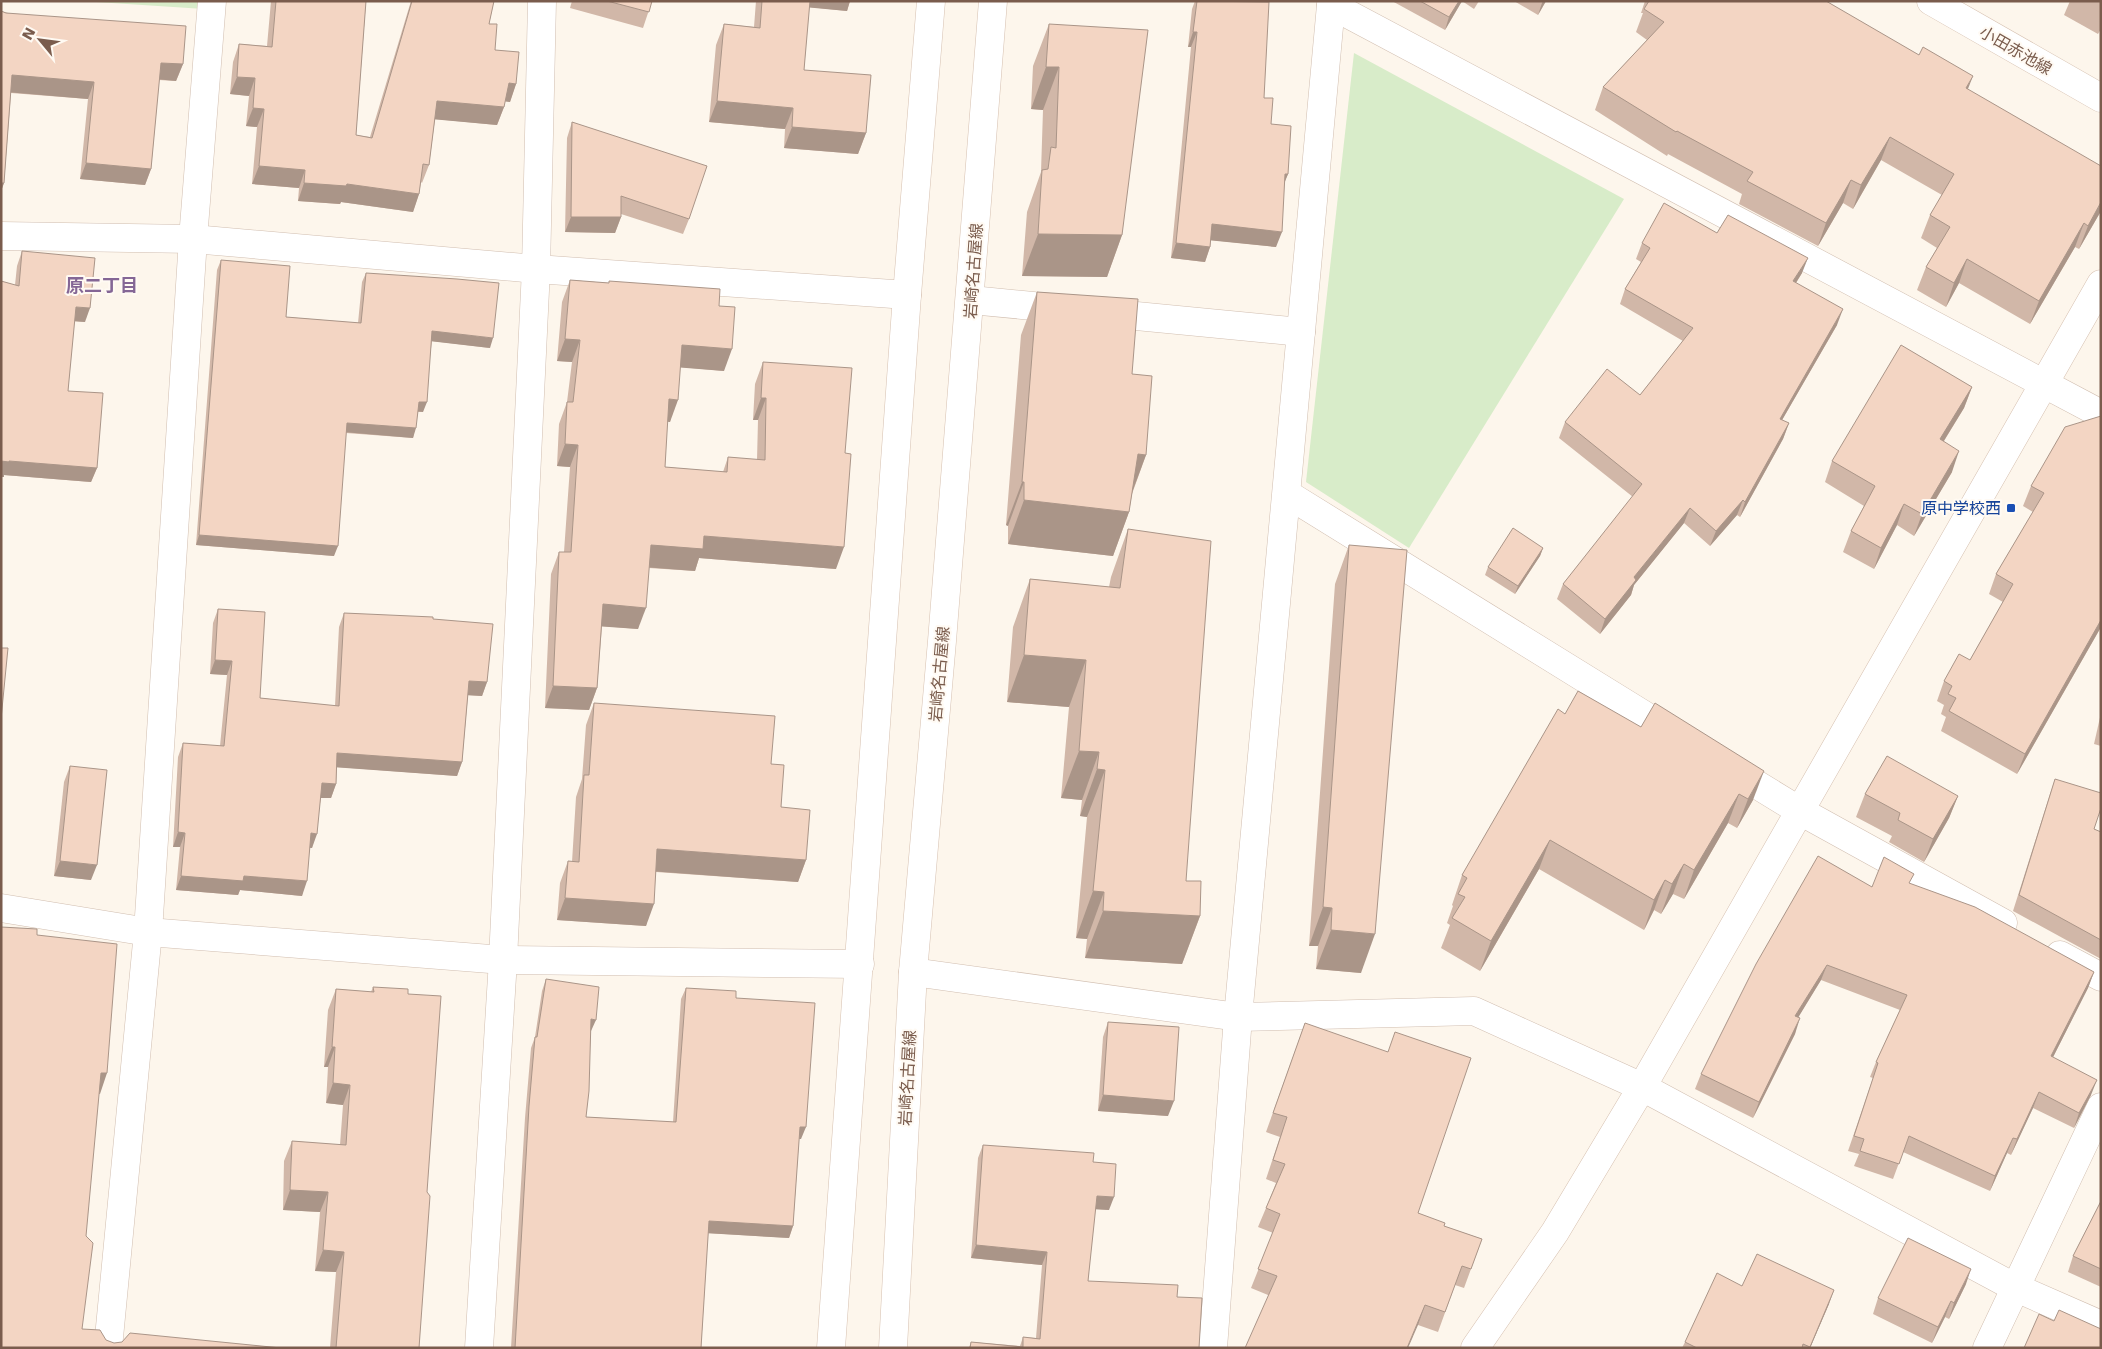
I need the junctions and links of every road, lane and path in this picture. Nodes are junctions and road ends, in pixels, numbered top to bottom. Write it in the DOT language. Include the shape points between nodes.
graph roads {
  1 [pos="212,1"];
  2 [pos="542,1"];
  3 [pos="931,1"];
  4 [pos="993,1"];
  5 [pos="1931,1"];
  6 [pos="1332,3"];
  7 [pos="2101,98"];
  8 [pos="1,236"];
  9 [pos="193,239"];
  10 [pos="536,269"];
  11 [pos="2101,284"];
  12 [pos="907,295"];
  13 [pos="970,300"];
  14 [pos="1301,332"];
  15 [pos="2044,383"];
  16 [pos="2101,414"];
  17 [pos="1287,494"];
  18 [pos="1800,811"];
  19 [pos="1,908"];
  20 [pos="148,932"];
  21 [pos="503,960"];
  22 [pos="860,964"];
  23 [pos="913,972"];
  24 [pos="2101,977"];
  25 [pos="1238,1017"];
  26 [pos="1642,1087"];
  27 [pos="2101,1107"];
  28 [pos="2014,1287"];
  29 [pos="2101,1325"];
  30 [pos="108,1348"];
  31 [pos="479,1348"];
  32 [pos="831,1348"];
  33 [pos="892,1348"];
  34 [pos="1213,1348"];
  35 [pos="1475,1348"];
  36 [pos="1987,1348"];
  1 -- 9 [label="street" via="200,28"];
  2 -- 10 [label="street"];
  3 -- 12 [label="street"];
  4 -- 13 [label="street, 岩崎名古屋線"];
  5 -- 7 [label="street, 小田赤池線"];
  6 -- 14 [label="street"];
  6 -- 15 [label="street"];
  8 -- 9 [label="street"];
  9 -- 10 [label="street"];
  9 -- 20 [label="street"];
  10 -- 12 [label="street"];
  10 -- 21 [label="street"];
  11 -- 15 [label="street"];
  12 -- 22 [label="street"];
  13 -- 14 [label="street"];
  13 -- 23 [label="street, 岩崎名古屋線"];
  14 -- 17 [label="street"];
  15 -- 16 [label="street"];
  15 -- 18 [label="street"];
  17 -- 18 [label="street"];
  17 -- 25 [label="street"];
  18 -- 24 [label="street"];
  18 -- 26 [label="street"];
  19 -- 20 [label="street"];
  20 -- 21 [label="street"];
  20 -- 30 [label="street"];
  21 -- 22 [label="street"];
  21 -- 31 [label="street"];
  22 -- 32 [label="street"];
  23 -- 25 [label="street"];
  23 -- 33 [label="street, 岩崎名古屋線"];
  25 -- 26 [label="street" via="1474,1011"];
  25 -- 34 [label="street"];
  26 -- 28 [label="street"];
  26 -- 35 [label="street" via="1555,1232"];
  27 -- 28 [label="street"];
  28 -- 29 [label="street"];
  28 -- 36 [label="street"];
}
